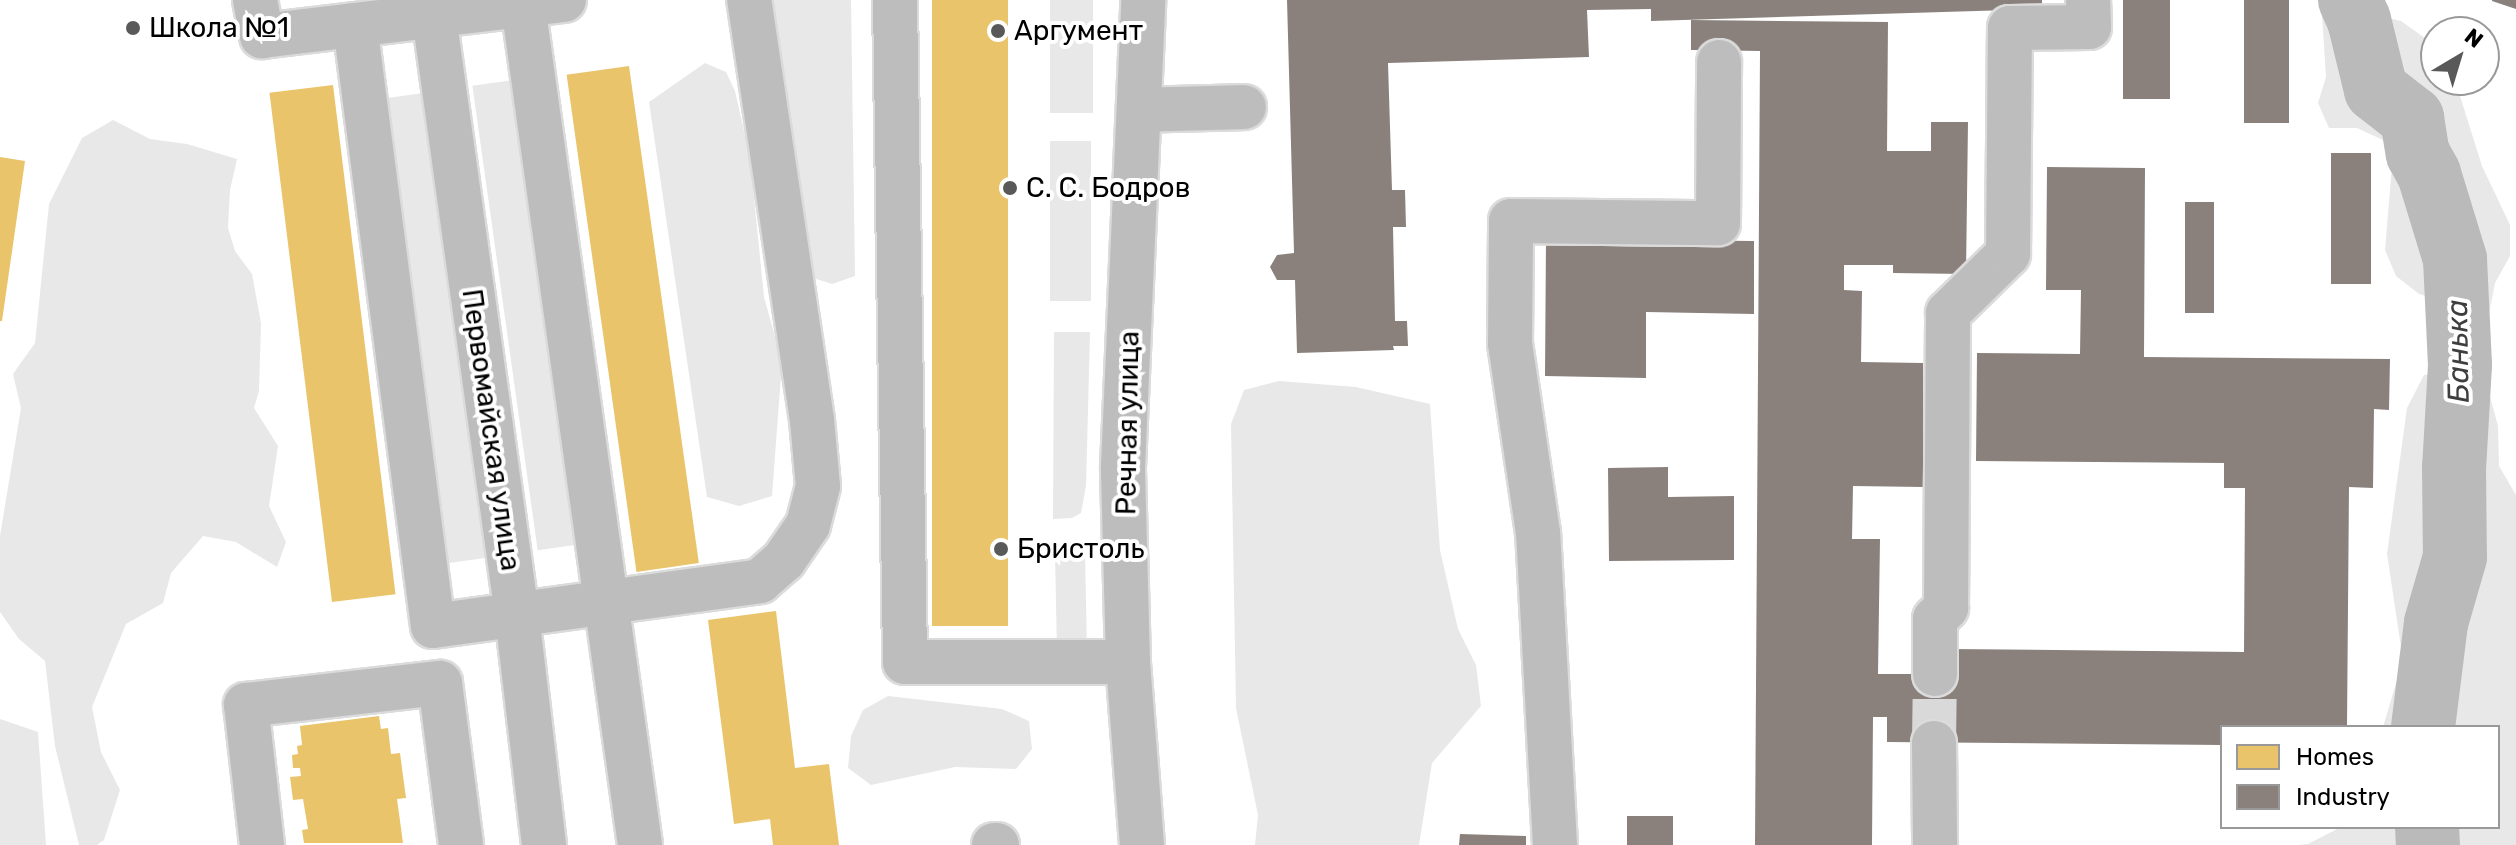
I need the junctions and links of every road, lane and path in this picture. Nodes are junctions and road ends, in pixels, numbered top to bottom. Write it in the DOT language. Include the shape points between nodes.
graph roads {
  1 [pos="255,0"];
  2 [pos="749,0"];
  3 [pos="895,0"];
  4 [pos="1143,0"];
  5 [pos="2088,0"];
  6 [pos="543,2"];
  7 [pos="434,16"];
  8 [pos="355,25"];
  9 [pos="1719,62"];
  10 [pos="1244,107"];
  11 [pos="1139,110"];
  12 [pos="608,602"];
  13 [pos="517,615"];
  14 [pos="433,626"];
  15 [pos="1128,662"];
  16 [pos="1935,674"];
  17 [pos="440,683"];
  18 [pos="1934,743"];
  19 [pos="262,845"];
  20 [pos="461,845"];
  21 [pos="544,845"];
  22 [pos="640,845"];
  23 [pos="1142,845"];
  24 [pos="1555,845"];
  25 [pos="1935,845"];
  1 -- 8 [label="main road" via="262,36"];
  2 -- 12 [label="main road" via="818,486 808,525 784,560 760,581"];
  3 -- 15 [label="main road" via="905,662"];
  4 -- 11 [label="main road, Речная улица"];
  5 -- 16 [label="main road" via="2089,27 2010,28 2008,254 1948,313 1946,608 1935,619"];
  6 -- 7 [label="main road"];
  6 -- 12 [label="main road"];
  7 -- 8 [label="main road"];
  7 -- 13 [label="main road, Первомайская улица"];
  8 -- 14 [label="main road"];
  9 -- 24 [label="main road" via="1718,223 1511,221 1510,343 1538,533"];
  10 -- 11 [label="main road"];
  11 -- 15 [label="main road, Речная улица" via="1123,467"];
  12 -- 13 [label="main road"];
  12 -- 22 [label="main road"];
  13 -- 14 [label="main road"];
  13 -- 21 [label="main road, Первомайская улица"];
  14 -- 17 [label="main road"];
  15 -- 23 [label="main road, Речная улица"];
  17 -- 19 [label="main road" via="246,705"];
  17 -- 20 [label="main road"];
  18 -- 25 [label="main road"];
}
